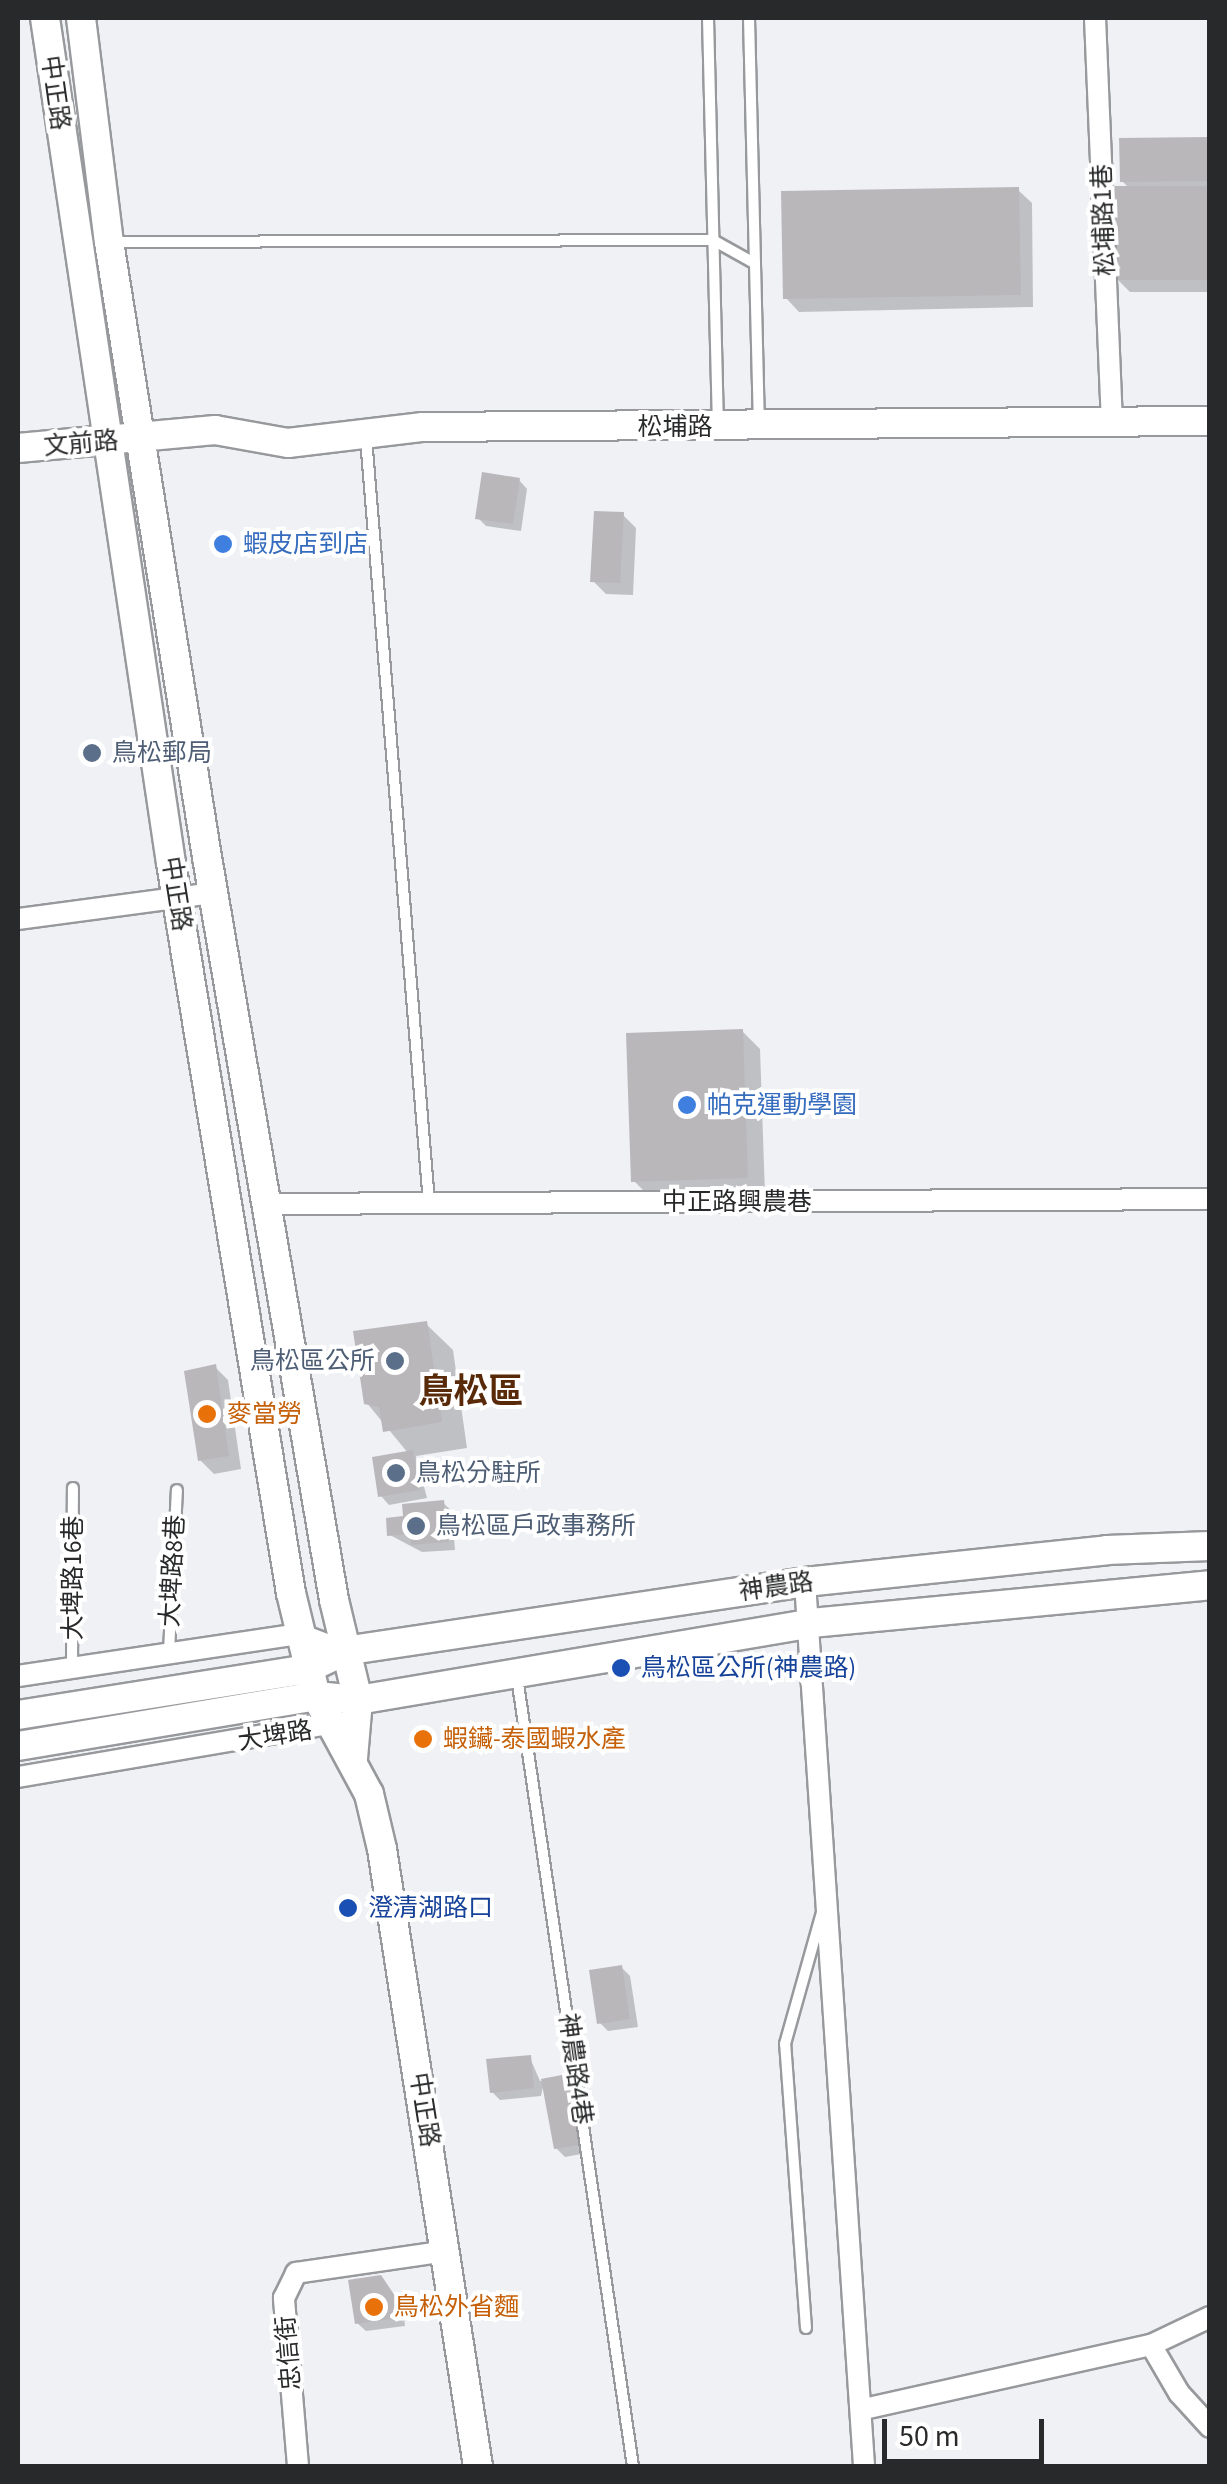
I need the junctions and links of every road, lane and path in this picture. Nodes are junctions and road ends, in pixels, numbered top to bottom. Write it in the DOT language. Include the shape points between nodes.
graph roads {
  1 [pos="44,18"];
  2 [pos="81,18"];
  3 [pos="708,18"];
  4 [pos="749,18"];
  5 [pos="1094,18"];
  6 [pos="714,240"];
  7 [pos="109,242"];
  8 [pos="754,264"];
  9 [pos="1210,421"];
  10 [pos="1112,422"];
  11 [pos="760,426"];
  12 [pos="718,428"];
  13 [pos="366,437"];
  14 [pos="144,438"];
  15 [pos="106,443"];
  16 [pos="18,448"];
  17 [pos="213,892"];
  18 [pos="177,897"];
  19 [pos="18,919"];
  20 [pos="1210,1199"];
  21 [pos="266,1204"];
  22 [pos="429,1204"];
  23 [pos="73,1488"];
  24 [pos="177,1490"];
  25 [pos="1210,1546"];
  26 [pos="805,1582"];
  27 [pos="1210,1585"];
  28 [pos="811,1622"];
  29 [pos="300,1634"];
  30 [pos="344,1650"];
  31 [pos="169,1652"];
  32 [pos="72,1668"];
  33 [pos="516,1671"];
  34 [pos="18,1676"];
  35 [pos="312,1682"];
  36 [pos="358,1700"];
  37 [pos="18,1715"];
  38 [pos="335,1727"];
  39 [pos="18,1746"];
  40 [pos="353,1758"];
  41 [pos="18,1776"];
  42 [pos="829,1888"];
  43 [pos="446,2251"];
  44 [pos="1210,2317"];
  45 [pos="806,2328"];
  46 [pos="1151,2345"];
  47 [pos="864,2409"];
  48 [pos="1210,2428"];
  49 [pos="298,2466"];
  50 [pos="478,2466"];
  51 [pos="633,2466"];
  52 [pos="864,2466"];
  1 -- 15 [label="main road, 中正路"];
  2 -- 7 [label="main road, 中正路"];
  3 -- 6 [label="lane"];
  4 -- 8 [label="lane"];
  5 -- 10 [label="street, 松埔路1巷"];
  6 -- 7 [label="lane"];
  6 -- 8 [label="lane"];
  6 -- 12 [label="lane"];
  7 -- 14 [label="main road, 中正路"];
  8 -- 11 [label="lane"];
  9 -- 10 [label="main road, 松埔路"];
  10 -- 11 [label="main road, 松埔路"];
  11 -- 12 [label="main road, 松埔路"];
  12 -- 13 [label="main road, 松埔路" via="423,427"];
  13 -- 14 [label="main road, 松埔路" via="288,443 215,430"];
  13 -- 22 [label="lane"];
  14 -- 15 [label="main road, 文前路"];
  14 -- 17 [label="main road, 中正路"];
  15 -- 16 [label="main road, 文前路"];
  15 -- 18 [label="main road, 中正路"];
  17 -- 18 [label="street"];
  17 -- 21 [label="main road, 中正路"];
  18 -- 19 [label="street"];
  18 -- 29 [label="main road, 中正路"];
  20 -- 22 [label="street, 中正路興農巷"];
  21 -- 22 [label="street, 中正路興農巷"];
  21 -- 30 [label="main road, 中正路"];
  23 -- 32 [label="lane, 大埤路16巷"];
  24 -- 31 [label="lane, 大埤路8巷"];
  25 -- 26 [label="main road, 神農路" via="1108,1550"];
  26 -- 28 [label="street"];
  26 -- 30 [label="main road, 神農路"];
  27 -- 28 [label="main road, 神農路"];
  28 -- 33 [label="main road, 神農路"];
  28 -- 42 [label="street"];
  29 -- 30 [label="street"];
  29 -- 31 [label="street"];
  29 -- 35 [label="main road, 中正路"];
  30 -- 35 [label="main road, 大埤路"];
  30 -- 36 [label="main road, 中正路"];
  31 -- 32 [label="street"];
  32 -- 34 [label="street"];
  33 -- 36 [label="main road, 神農路"];
  33 -- 51 [label="lane, 神農路4巷"];
  35 -- 36 [label="main road, 大埤路"];
  35 -- 37 [label="main road, 大埤路"];
  35 -- 38 [label="main road, 中正路"];
  35 -- 39 [label="main road, 大埤路"];
  36 -- 38 [label="street, 大埤路"];
  36 -- 40 [label="main road, 中正路"];
  38 -- 40 [label="main road, 中正路"];
  38 -- 41 [label="street, 大埤路"];
  40 -- 43 [label="main road, 中正路" via="382,1849"];
  42 -- 45 [label="lane" via="785,2044"];
  42 -- 47 [label="street"];
  43 -- 49 [label="street, 忠信街" via="296,2273 284,2298"];
  43 -- 50 [label="main road, 中正路"];
  44 -- 46 [label="street"];
  46 -- 47 [label="street"];
  46 -- 48 [label="street"];
  47 -- 52 [label="street"];
}
